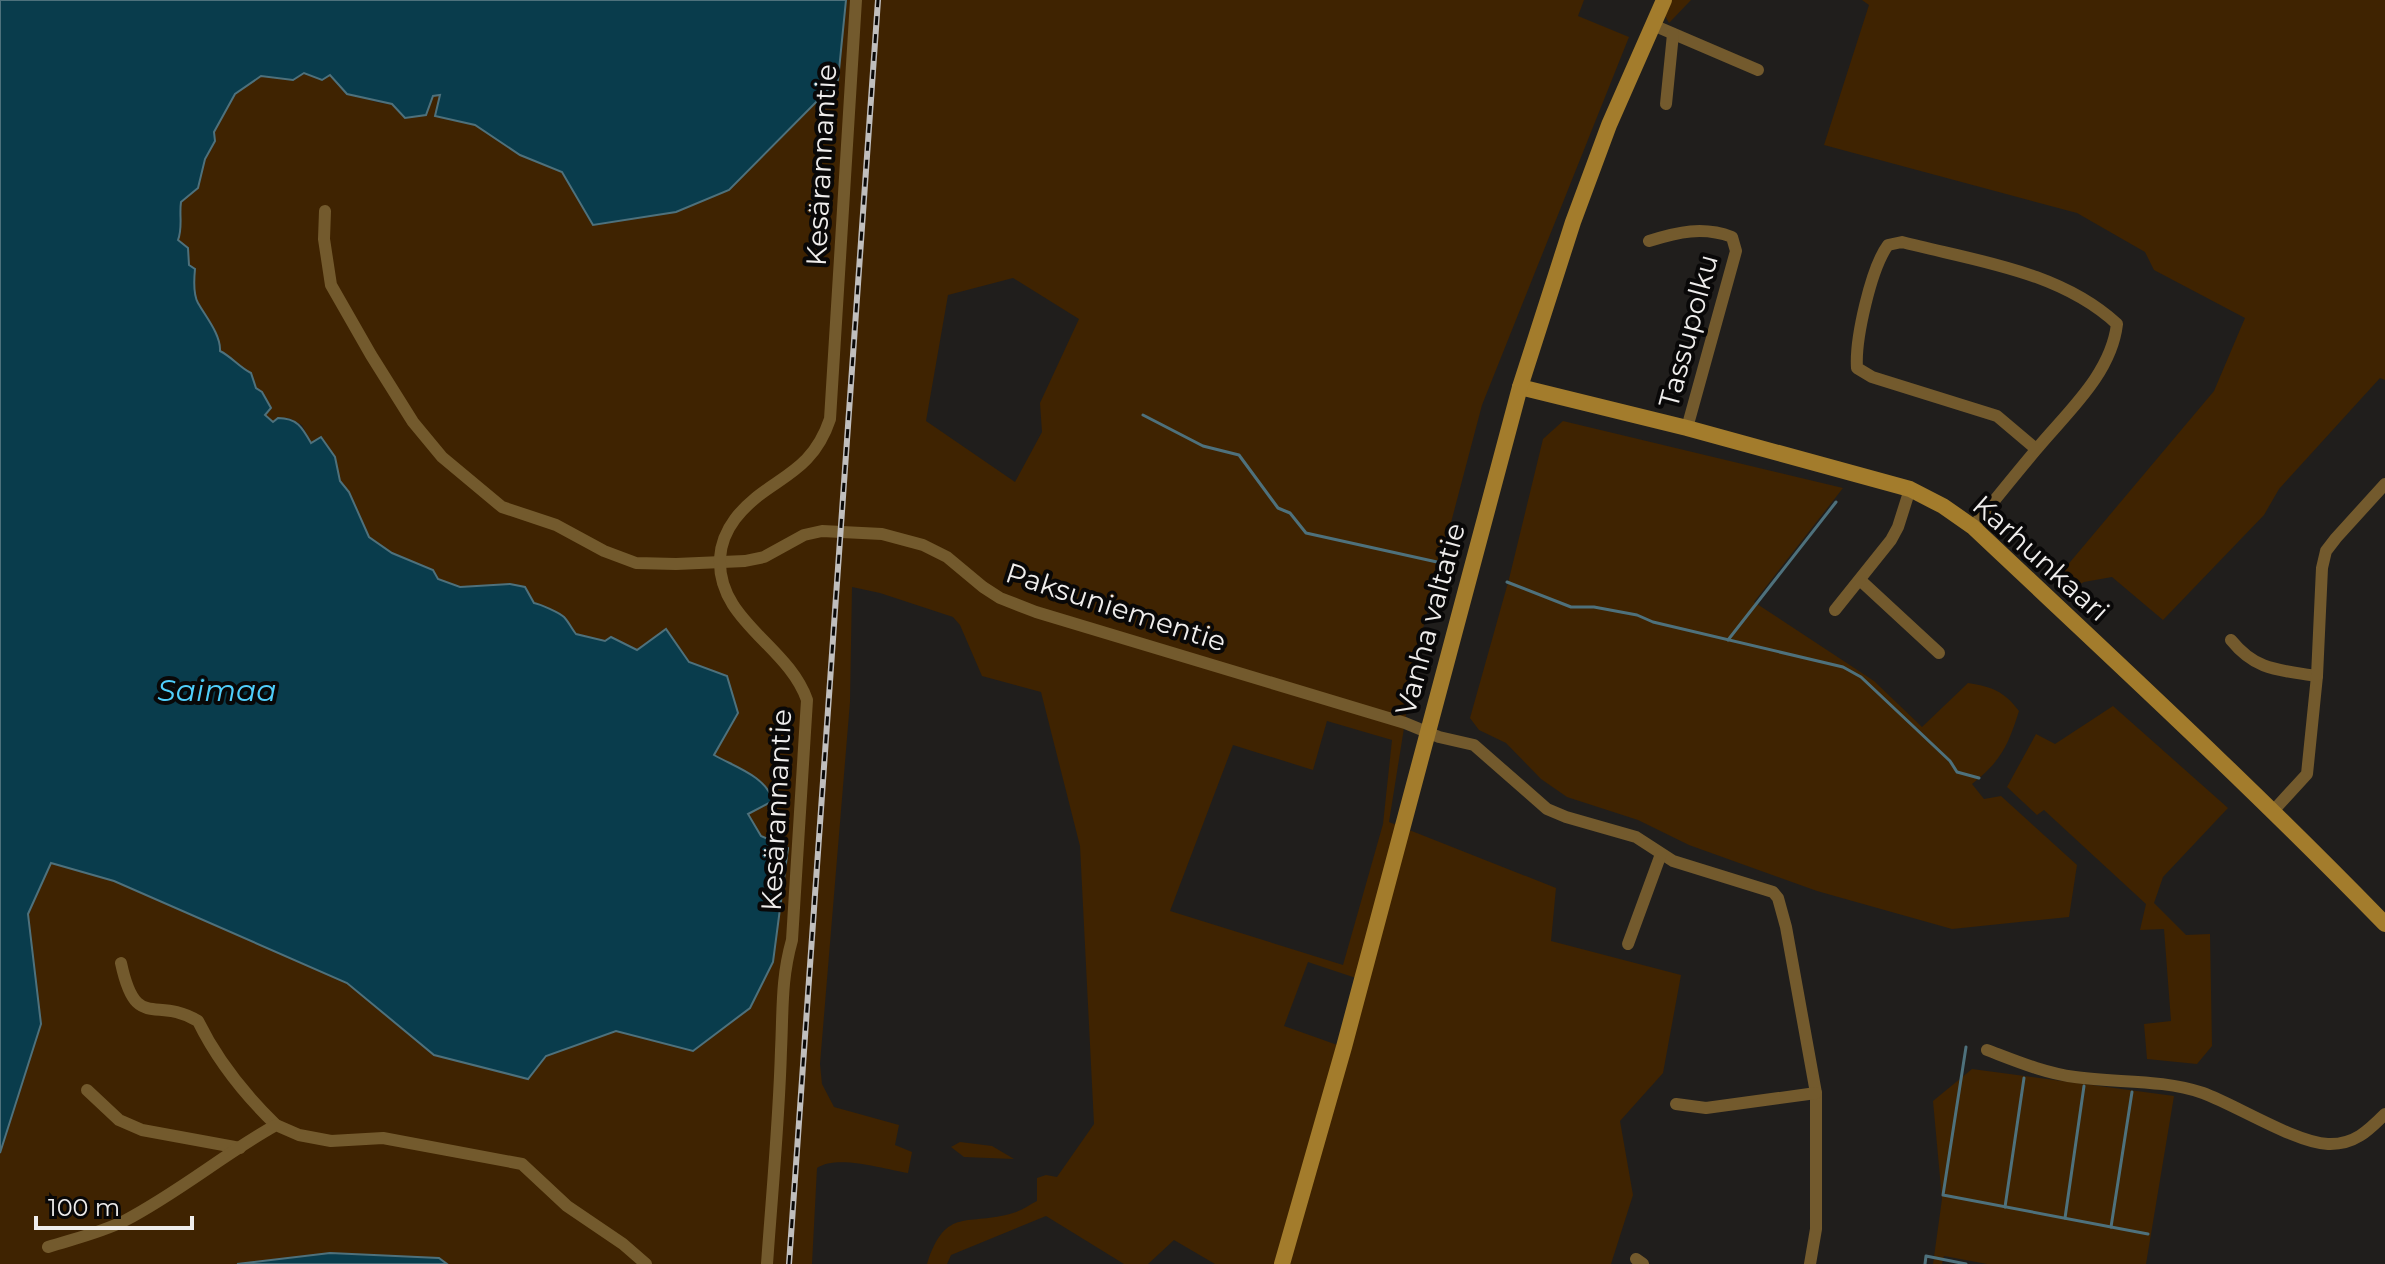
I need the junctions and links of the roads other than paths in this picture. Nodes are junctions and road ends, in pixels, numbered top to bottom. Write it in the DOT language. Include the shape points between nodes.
graph roads {
  1 [pos="856,0"];
  2 [pos="1664,0"];
  3 [pos="1653,25"];
  4 [pos="1673,34"];
  5 [pos="1758,70"];
  6 [pos="1666,104"];
  7 [pos="325,211"];
  8 [pos="1649,241"];
  9 [pos="1520,387"];
  10 [pos="1687,428"];
  11 [pos="2036,449"];
  12 [pos="2385,484"];
  13 [pos="1910,489"];
  14 [pos="1973,527"];
  15 [pos="720,563"];
  16 [pos="1860,580"];
  17 [pos="1835,610"];
  18 [pos="2231,640"];
  19 [pos="1939,653"];
  20 [pos="2317,676"];
  21 [pos="1427,731"];
  22 [pos="2274,810"];
  23 [pos="1661,854"];
  24 [pos="2382,915"];
  25 [pos="1628,944"];
  26 [pos="121,963"];
  27 [pos="1987,1050"];
  28 [pos="87,1090"];
  29 [pos="1816,1093"];
  30 [pos="1676,1104"];
  31 [pos="2385,1114"];
  32 [pos="276,1125"];
  33 [pos="240,1148"];
  34 [pos="48,1247"];
  35 [pos="646,1264"];
  36 [pos="767,1264"];
  37 [pos="1282,1264"];
  38 [pos="1810,1264"];
  1 -- 15 [label="street, Kesärannantie" via="830,419 815,452 737,515 721,544"];
  2 -- 3 [label="main road, Vanha valtatie"];
  3 -- 4 [label="street"];
  3 -- 9 [label="main road, Vanha valtatie" via="1573,222"];
  4 -- 5 [label="street"];
  4 -- 6 [label="street"];
  7 -- 15 [label="street, Paksuniementie" via="331,285 405,409 442,457 502,507 556,525 604,551 636,563"];
  8 -- 10 [label="street, Tassupolku" via="1714,230 1732,237 1736,251"];
  9 -- 10 [label="main road, Karhunkaari"];
  9 -- 21 [label="main road, Vanha valtatie"];
  10 -- 13 [label="main road, Karhunkaari"];
  11 -- 11 [label="street" via="2089,387 2115,339 2117,324 2097,306 2037,277 1902,242 1888,245 1867,301 1857,368 1997,416"];
  11 -- 14 [label="street"];
  12 -- 20 [label="street" via="2326,551"];
  13 -- 14 [label="main road, Karhunkaari"];
  13 -- 16 [label="street" via="1898,527"];
  14 -- 22 [label="main road, Karhunkaari"];
  15 -- 21 [label="street, Paksuniementie" via="764,557 822,531 902,538 947,557 1000,598 1036,612"];
  15 -- 36 [label="street, Kesärannantie" via="733,607 791,668 807,700 792,940 781,996"];
  16 -- 17 [label="street"];
  16 -- 19 [label="street"];
  18 -- 20 [label="street" via="2261,667"];
  20 -- 22 [label="street" via="2307,774"];
  21 -- 23 [label="street, Paksuniementie" via="1474,745 1547,809 1636,837"];
  21 -- 37 [label="main road, Vanha valtatie"];
  22 -- 24 [label="main road, Karhunkaari"];
  23 -- 25 [label="street"];
  23 -- 29 [label="street, Paksuniementie" via="1778,898"];
  26 -- 32 [label="street" via="133,999 198,1021 225,1069"];
  27 -- 31 [label="street" via="2053,1073 2191,1090 2319,1143 2353,1141"];
  28 -- 33 [label="street" via="119,1120 142,1130"];
  29 -- 30 [label="street" via="1706,1108"];
  29 -- 38 [label="street" via="1816,1229"];
  32 -- 33 [label="street"];
  32 -- 35 [label="street" via="331,1141 383,1138 522,1164 567,1206"];
  33 -- 34 [label="street" via="122,1221"];
}
